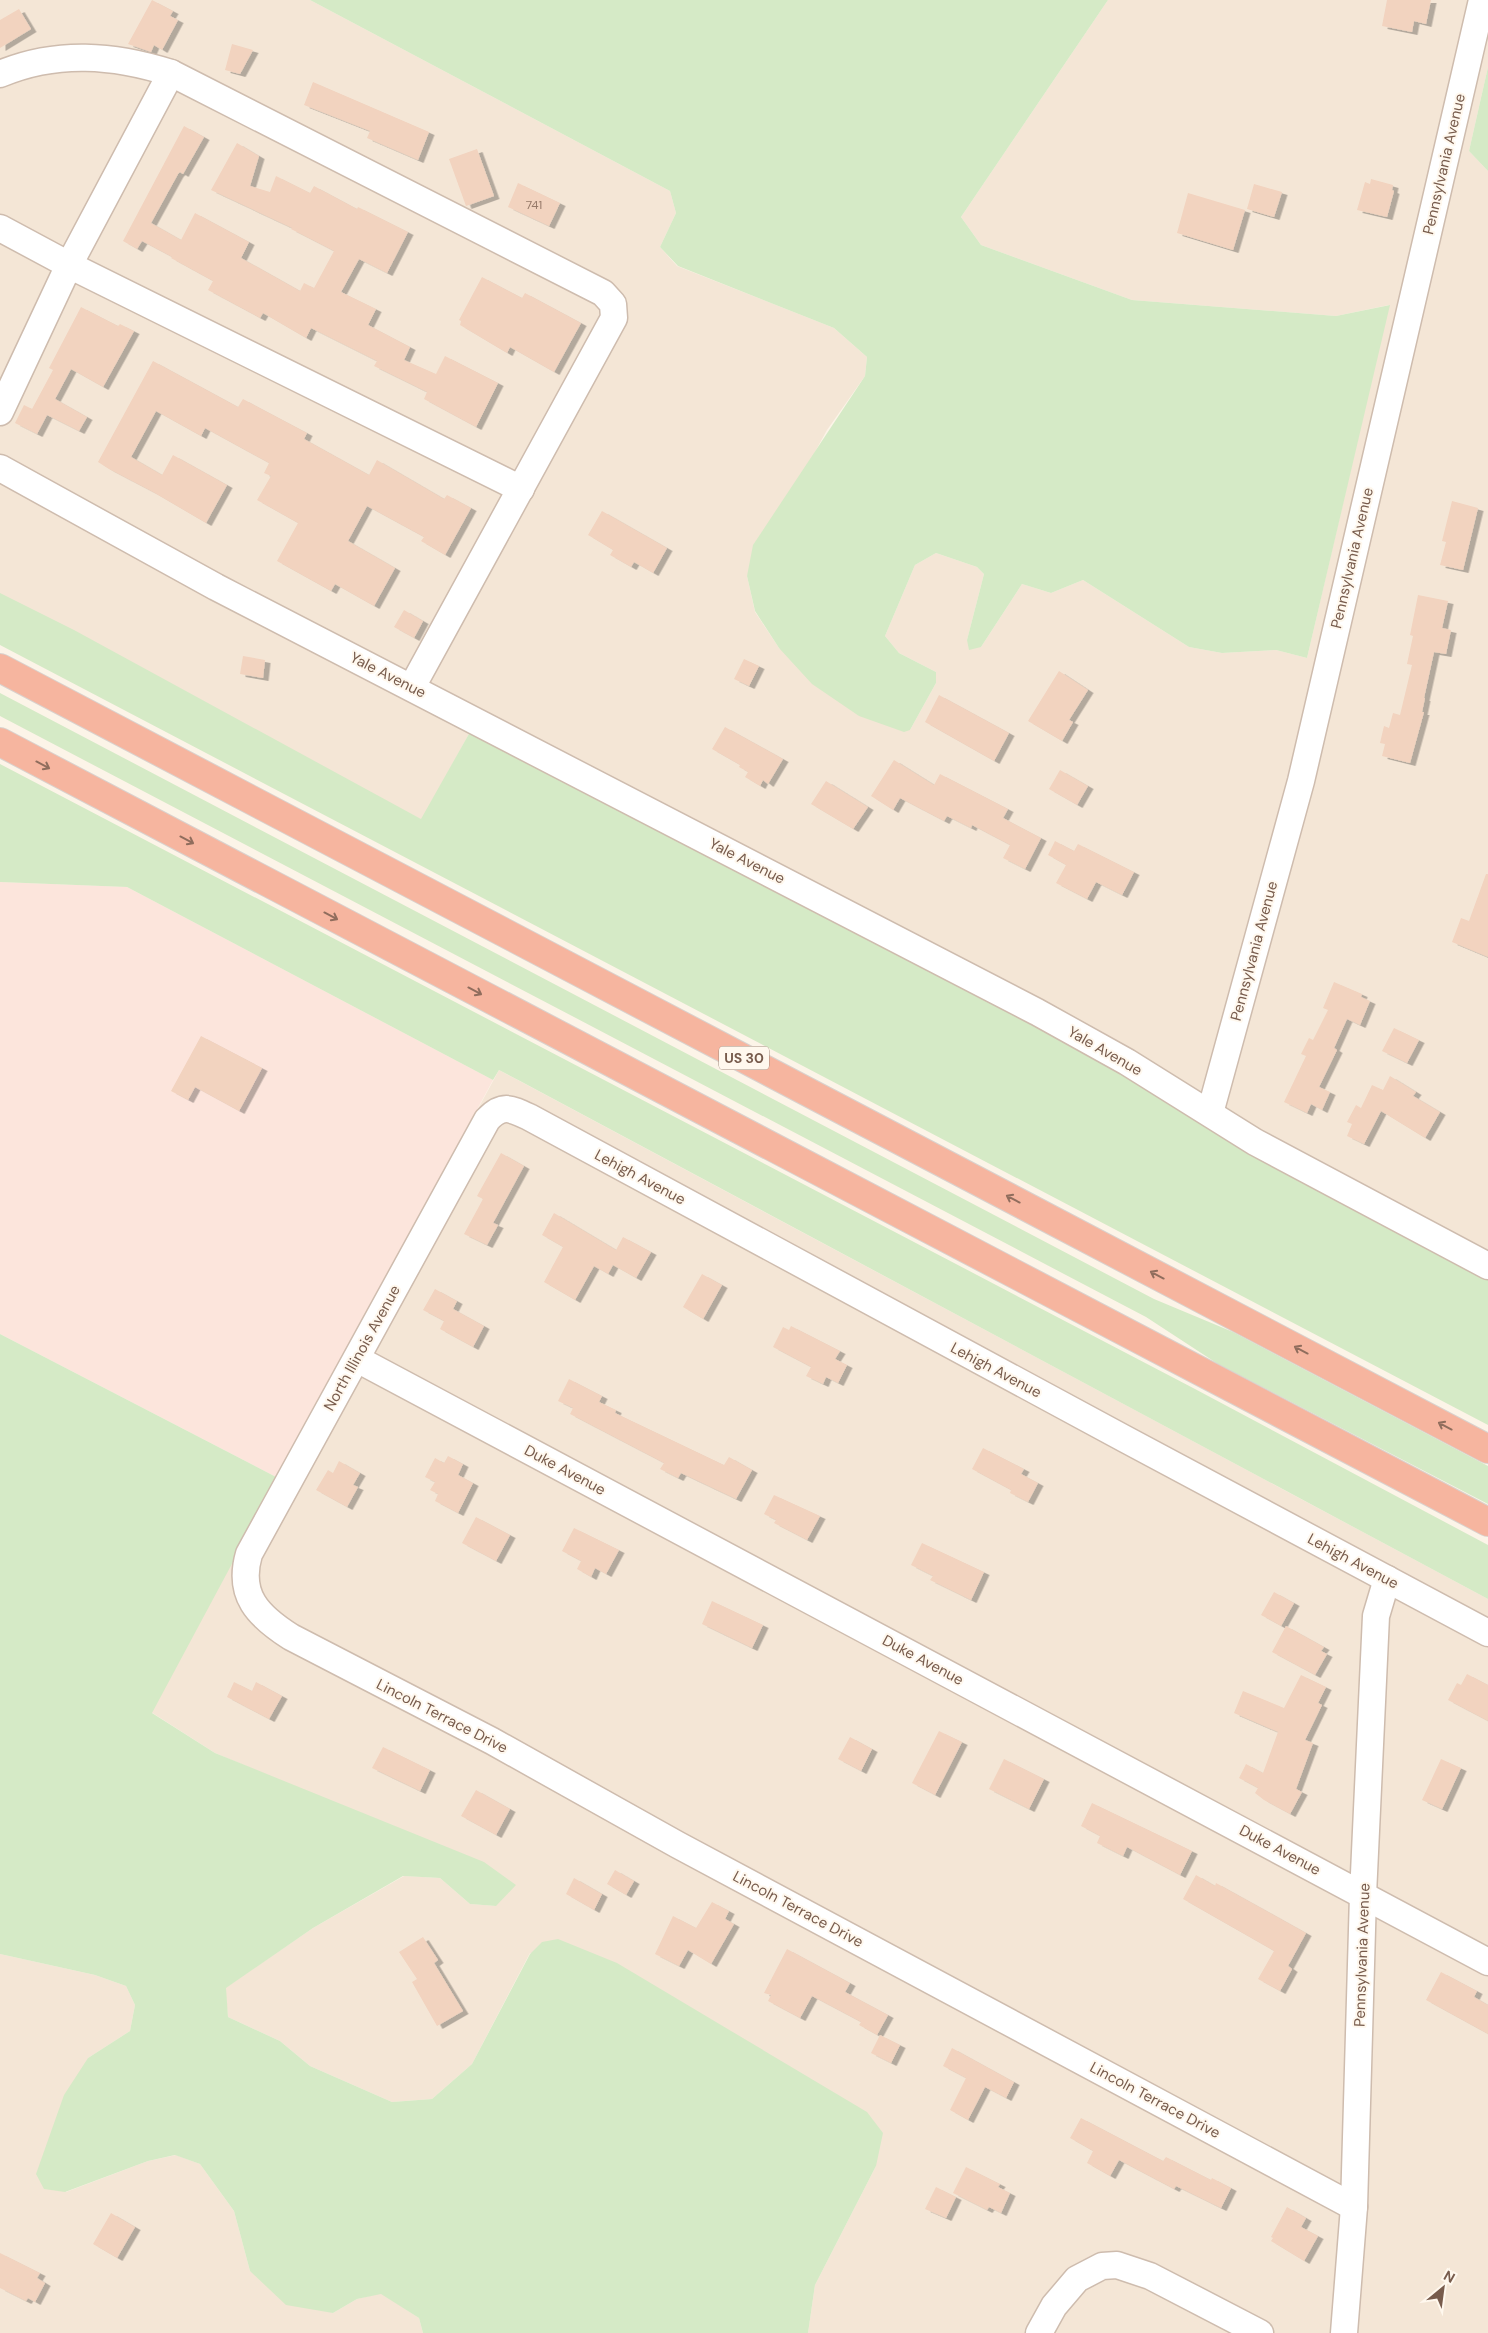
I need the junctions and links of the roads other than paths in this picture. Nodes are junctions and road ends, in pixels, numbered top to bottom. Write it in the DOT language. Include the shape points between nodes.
graph roads {
  1 [pos="1482,0"];
  2 [pos="171,73"];
  3 [pos="0,74"];
  4 [pos="0,228"];
  5 [pos="69,265"];
  6 [pos="0,412"];
  7 [pos="0,468"];
  8 [pos="521,489"];
  9 [pos="0,668"];
  10 [pos="412,687"];
  11 [pos="0,742"];
  12 [pos="504,1108"];
  13 [pos="1210,1113"];
  14 [pos="1488,1266"];
  15 [pos="357,1359"];
  16 [pos="1488,1449"];
  17 [pos="1488,1522"];
  18 [pos="1387,1579"];
  19 [pos="251,1599"];
  20 [pos="1488,1633"];
  21 [pos="1364,1895"];
  22 [pos="1488,1962"];
  23 [pos="1354,2207"];
  24 [pos="1039,2333"];
  25 [pos="1260,2333"];
  26 [pos="1344,2333"];
  1 -- 13 [label="street, Pennsylvania Avenue" via="1303,772"];
  2 -- 3 [label="street" via="144,64 84,56 20,66"];
  2 -- 5 [label="street"];
  2 -- 8 [label="street" via="603,293 613,304 614,318"];
  4 -- 5 [label="street"];
  5 -- 6 [label="street"];
  5 -- 8 [label="street"];
  7 -- 10 [label="street, Yale Avenue" via="216,587"];
  8 -- 10 [label="street"];
  16 -- 9 [label="highway, US 30, one-way"];
  10 -- 13 [label="street, Yale Avenue" via="1037,1012"];
  11 -- 17 [label="highway, one-way"];
  12 -- 15 [label="street, North Illinois Avenue" via="495,1111 487,1120"];
  12 -- 18 [label="street, Lehigh Avenue" via="516,1110"];
  13 -- 14 [label="street, Yale Avenue" via="1255,1142"];
  15 -- 19 [label="street, North Illinois Avenue" via="249,1554 245,1582"];
  15 -- 21 [label="street, Duke Avenue"];
  18 -- 20 [label="street, Lehigh Avenue"];
  18 -- 21 [label="street, Pennsylvania Avenue" via="1376,1616"];
  19 -- 23 [label="street, Lincoln Terrace Drive" via="262,1615 291,1637 492,1741"];
  21 -- 22 [label="street, Duke Avenue"];
  21 -- 23 [label="street, Pennsylvania Avenue"];
  23 -- 26 [label="street, Pennsylvania Avenue"];
  24 -- 25 [label="street" via="1054,2306 1077,2279 1102,2266 1117,2265 1150,2276"];
}
